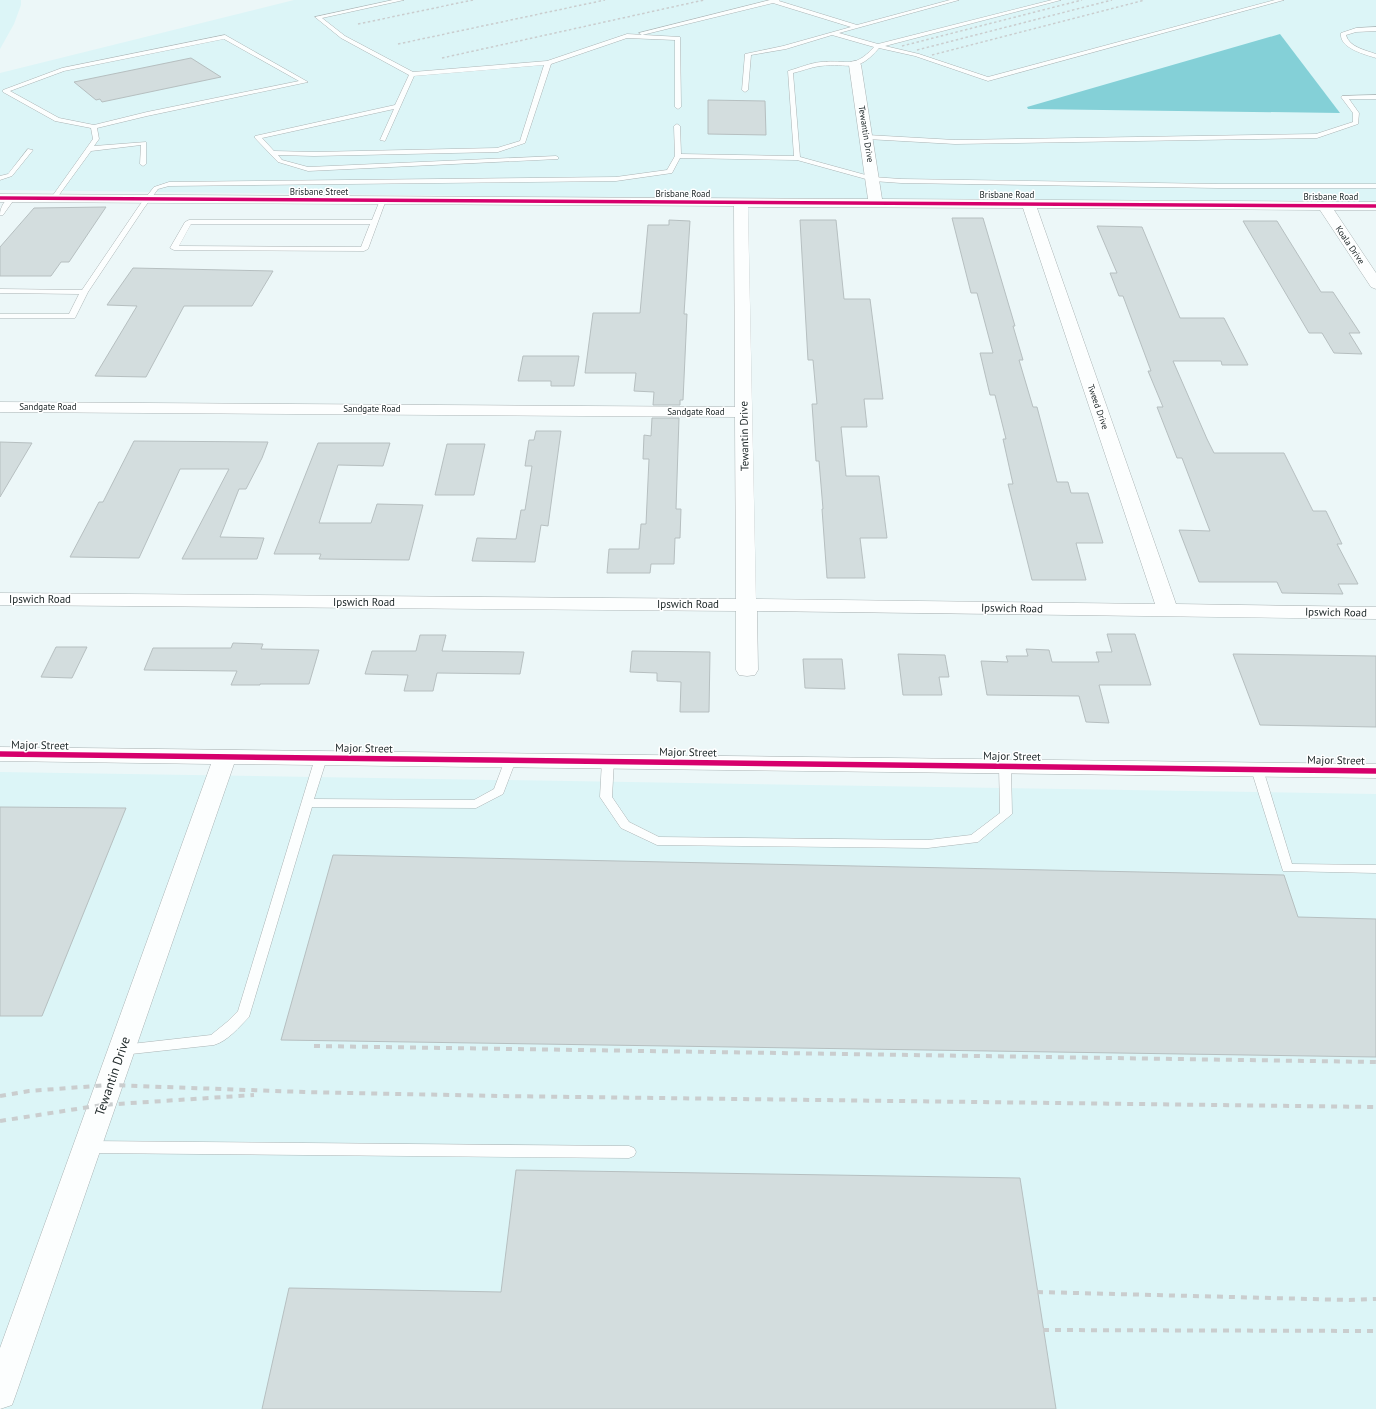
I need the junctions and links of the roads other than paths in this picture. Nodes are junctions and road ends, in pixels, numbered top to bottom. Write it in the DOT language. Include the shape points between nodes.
graph roads {
  1 [pos="401,0"];
  2 [pos="956,0"];
  3 [pos="1058,0"];
  4 [pos="1281,0"];
  5 [pos="775,1"];
  6 [pos="856,26"];
  7 [pos="1376,28"];
  8 [pos="832,33"];
  9 [pos="628,36"];
  10 [pos="878,46"];
  11 [pos="1376,56"];
  12 [pos="548,63"];
  13 [pos="855,65"];
  14 [pos="412,74"];
  15 [pos="745,90"];
  16 [pos="1376,97"];
  17 [pos="398,106"];
  18 [pos="678,107"];
  19 [pos="677,126"];
  20 [pos="94,127"];
  21 [pos="867,137"];
  22 [pos="383,140"];
  23 [pos="89,149"];
  24 [pos="30,150"];
  25 [pos="272,153"];
  26 [pos="678,156"];
  27 [pos="556,158"];
  28 [pos="797,158"];
  29 [pos="143,164"];
  30 [pos="0,178"];
  31 [pos="873,179"];
  32 [pos="1376,186"];
  33 [pos="6,198"];
  34 [pos="54,198"];
  35 [pos="148,199"];
  36 [pos="383,200"];
  37 [pos="637,201"];
  38 [pos="741,202"];
  39 [pos="876,203"];
  40 [pos="1029,204"];
  41 [pos="1324,205"];
  42 [pos="1376,206"];
  43 [pos="0,213"];
  44 [pos="375,222"];
  45 [pos="1376,284"];
  46 [pos="0,291"];
  47 [pos="84,292"];
  48 [pos="0,316"];
  49 [pos="0,407"];
  50 [pos="744,412"];
  51 [pos="0,599"];
  52 [pos="746,605"];
  53 [pos="1167,610"];
  54 [pos="1376,613"];
  55 [pos="747,670"];
  56 [pos="0,754"];
  57 [pos="225,757"];
  58 [pos="321,758"];
  59 [pos="510,760"];
  60 [pos="608,761"];
  61 [pos="1005,766"];
  62 [pos="1257,769"];
  63 [pos="1376,771"];
  64 [pos="308,803"];
  65 [pos="1376,869"];
  66 [pos="122,1050"];
  67 [pos="88,1147"];
  68 [pos="630,1152"];
  69 [pos="0,1394"];
  1 -- 14 [label="lane" via="318,17 343,37"];
  2 -- 6 [label="lane"];
  3 -- 10 [label="lane"];
  4 -- 10 [label="lane" via="988,79 917,55"];
  5 -- 6 [label="lane"];
  5 -- 9 [label="lane"];
  6 -- 8 [label="lane"];
  7 -- 11 [label="lane" via="1343,34 1348,45"];
  8 -- 10 [label="lane"];
  8 -- 15 [label="lane" via="784,48 748,54"];
  9 -- 12 [label="lane"];
  9 -- 18 [label="lane" via="678,38"];
  10 -- 13 [label="lane" via="869,57"];
  12 -- 14 [label="lane"];
  12 -- 25 [label="lane" via="523,142 498,150"];
  13 -- 21 [label="street, Tewantin Drive"];
  13 -- 28 [label="lane" via="820,64 790,72"];
  14 -- 17 [label="lane"];
  16 -- 21 [label="lane" via="1344,97 1356,113 1356,123 1317,136 955,142"];
  17 -- 22 [label="lane"];
  17 -- 25 [label="lane" via="257,137"];
  19 -- 26 [label="lane"];
  20 -- 20 [label="lane" via="57,120 5,91 62,70 224,37 305,82"];
  20 -- 23 [label="lane" via="96,139"];
  21 -- 31 [label="street, Tewantin Drive"];
  23 -- 29 [label="lane" via="144,143"];
  23 -- 34 [label="lane"];
  24 -- 30 [label="lane" via="10,175"];
  25 -- 27 [label="lane" via="280,161 308,169"];
  26 -- 28 [label="lane"];
  26 -- 35 [label="lane" via="670,172 616,179 169,184 156,188"];
  28 -- 31 [label="lane"];
  31 -- 32 [label="lane"];
  31 -- 39 [label="street, Tewantin Drive"];
  33 -- 34 [label="street, Brisbane Street"];
  33 -- 43 [label="lane"];
  34 -- 35 [label="street, Brisbane Street"];
  35 -- 36 [label="street, Brisbane Street"];
  35 -- 47 [label="lane"];
  36 -- 37 [label="street, Brisbane Street"];
  36 -- 44 [label="lane"];
  37 -- 38 [label="street, Brisbane Road"];
  38 -- 39 [label="street, Brisbane Road"];
  38 -- 50 [label="street, Tewantin Drive"];
  39 -- 40 [label="street, Brisbane Road"];
  40 -- 41 [label="street, Brisbane Road"];
  40 -- 53 [label="street, Tweed Drive"];
  41 -- 42 [label="street, Brisbane Road"];
  41 -- 45 [label="street, Koala Drive"];
  44 -- 44 [label="lane" via="364,249 174,248 190,222"];
  46 -- 47 [label="lane"];
  47 -- 48 [label="lane" via="72,316"];
  49 -- 50 [label="street, Sandgate Road"];
  50 -- 52 [label="street, Tewantin Drive"];
  51 -- 52 [label="street, Ipswich Road"];
  52 -- 53 [label="street, Ipswich Road"];
  52 -- 55 [label="street, Tewantin Drive"];
  53 -- 54 [label="street, Ipswich Road"];
  56 -- 57 [label="street, Major Street"];
  57 -- 58 [label="street, Major Street"];
  57 -- 66 [label="street, Tewantin Drive"];
  58 -- 59 [label="street, Major Street"];
  58 -- 64 [label="lane"];
  59 -- 60 [label="street, Major Street"];
  59 -- 64 [label="lane" via="499,791 476,804"];
  60 -- 61 [label="street, Major Street"];
  60 -- 61 [label="lane" via="606,797 625,826 657,841 928,844 974,838 1006,814"];
  61 -- 62 [label="street, Major Street"];
  62 -- 63 [label="street, Major Street"];
  62 -- 65 [label="lane" via="1287,868"];
  64 -- 66 [label="lane" via="244,1013 214,1040"];
  66 -- 67 [label="street, Tewantin Drive"];
  67 -- 68 [label="lane"];
  67 -- 69 [label="street, Tewantin Drive"];
}
